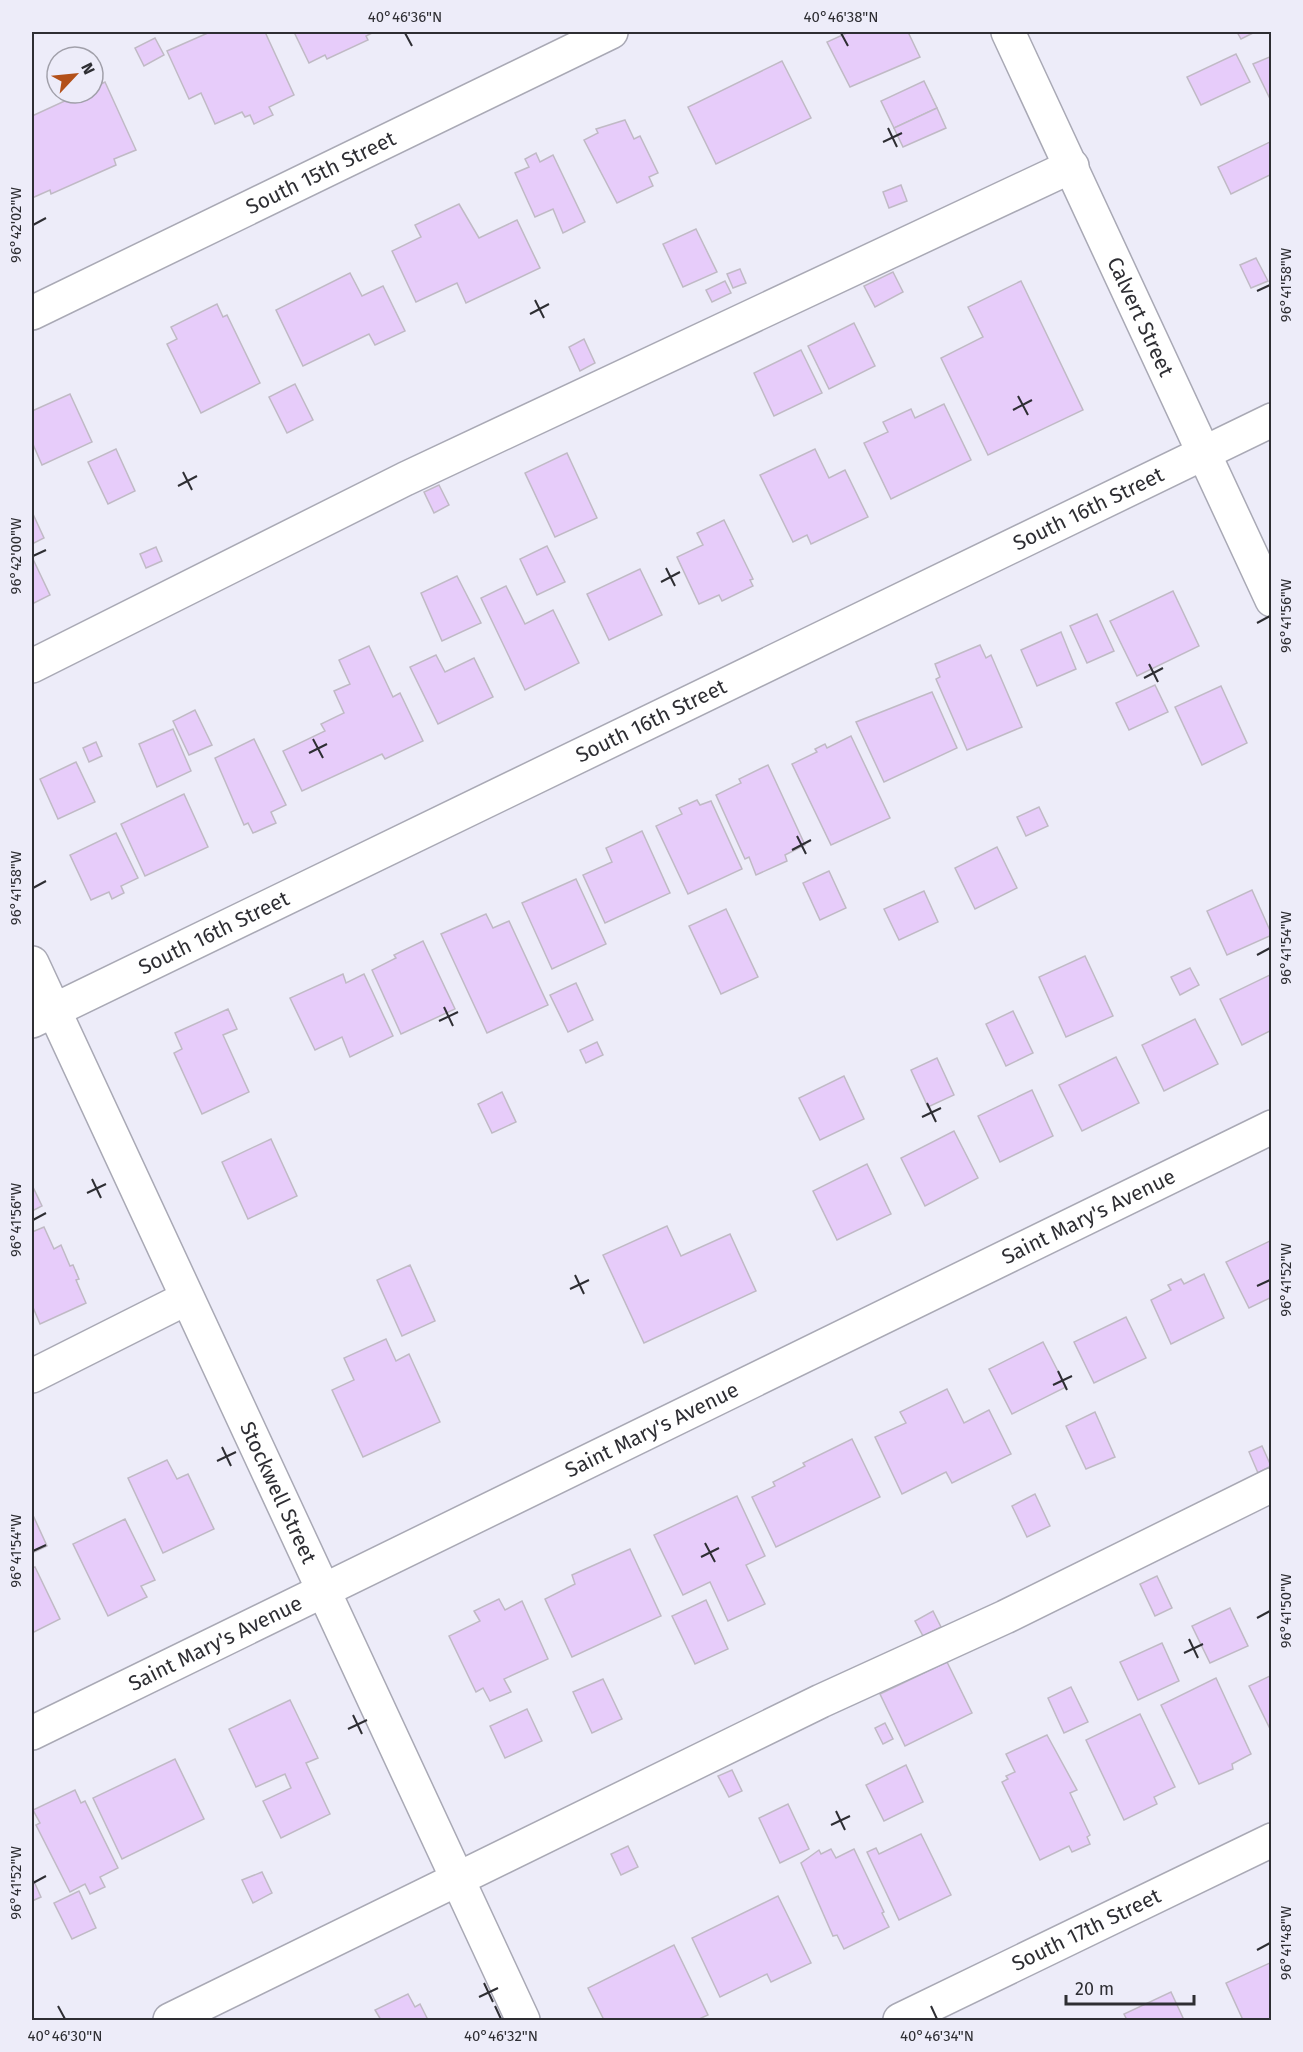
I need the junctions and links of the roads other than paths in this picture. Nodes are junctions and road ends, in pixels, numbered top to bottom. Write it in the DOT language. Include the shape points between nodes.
graph roads {
  1 [pos="610,32"];
  2 [pos="1008,32"];
  3 [pos="1072,166"];
  4 [pos="32,313"];
  5 [pos="1272,420"];
  6 [pos="1203,453"];
  7 [pos="1272,600"];
  8 [pos="32,666"];
  9 [pos="32,963"];
  10 [pos="43,1016"];
  11 [pos="1272,1127"];
  12 [pos="187,1298"];
  13 [pos="32,1376"];
  14 [pos="1272,1485"];
  15 [pos="323,1592"];
  16 [pos="32,1733"];
  17 [pos="1272,1840"];
  18 [pos="458,1881"];
  19 [pos="170,2020"];
  20 [pos="523,2020"];
  21 [pos="900,2020"];
  1 -- 4 [label="street, South 15th Street"];
  2 -- 3 [label="street, Calvert Street"];
  3 -- 6 [label="street, Calvert Street"];
  3 -- 8 [label="street" via="405,479"];
  5 -- 6 [label="street, South 16th Street"];
  6 -- 7 [label="street, Calvert Street"];
  6 -- 10 [label="street, South 16th Street"];
  9 -- 10 [label="street, Stockwell Street"];
  10 -- 12 [label="street, Stockwell Street"];
  11 -- 15 [label="street, Saint Mary's Avenue"];
  12 -- 13 [label="street"];
  12 -- 15 [label="street, Stockwell Street"];
  14 -- 18 [label="street" via="1005,1617 821,1701"];
  15 -- 16 [label="street, Saint Mary's Avenue"];
  15 -- 18 [label="street, Stockwell Street"];
  17 -- 21 [label="street, South 17th Street"];
  18 -- 19 [label="street"];
  18 -- 20 [label="street, Stockwell Street"];
}
